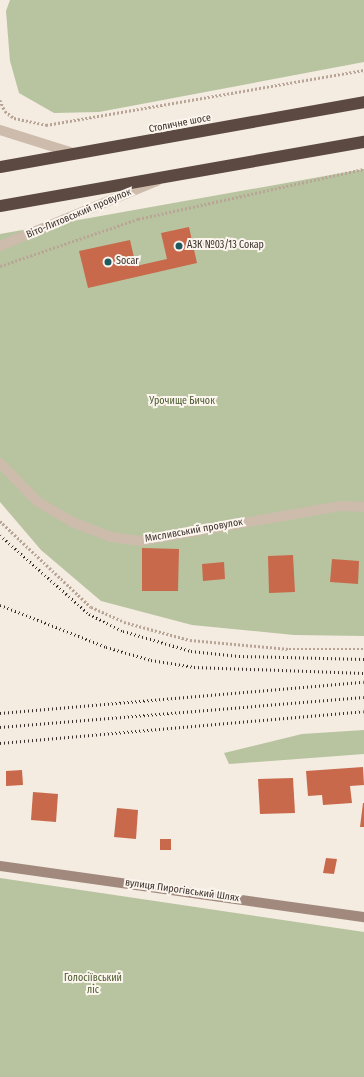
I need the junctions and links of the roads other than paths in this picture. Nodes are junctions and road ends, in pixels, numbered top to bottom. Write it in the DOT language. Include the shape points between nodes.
graph roads {
  1 [pos="364,102"];
  2 [pos="2,128"];
  3 [pos="364,142"];
  4 [pos="78,154"];
  5 [pos="0,167"];
  6 [pos="158,181"];
  7 [pos="0,206"];
  8 [pos="0,246"];
  9 [pos="0,463"];
  10 [pos="364,507"];
  11 [pos="0,866"];
  12 [pos="364,917"];
  1 -- 4 [label="highway, Столичне шосе"];
  2 -- 4 [label="street"];
  3 -- 6 [label="highway"];
  4 -- 5 [label="highway, Столичне шосе"];
  6 -- 7 [label="highway"];
  6 -- 8 [label="street, Віто-Литовський провулок"];
  9 -- 10 [label="street, Мисливський провулок" via="38,502 72,522 111,537 140,541 340,506"];
  11 -- 12 [label="street, вулиця Пирогівський Шлях"];
}
